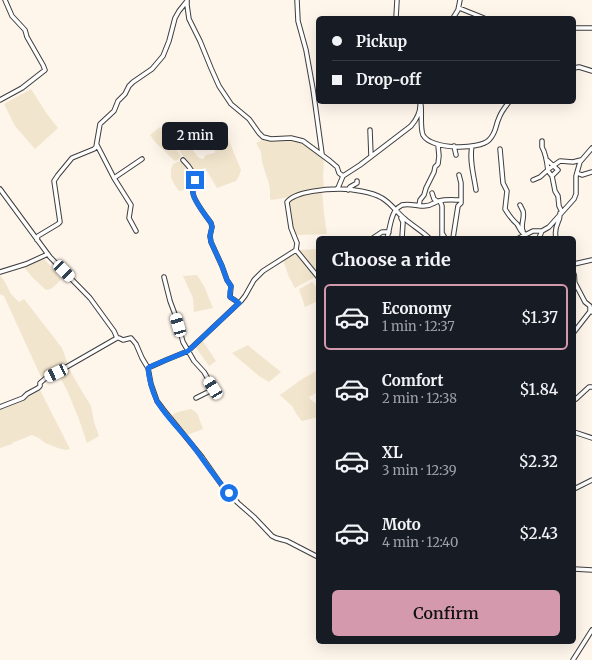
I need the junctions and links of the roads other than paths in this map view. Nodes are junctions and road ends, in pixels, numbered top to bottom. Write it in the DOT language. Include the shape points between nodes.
graph roads {
  1 [pos="5,0"];
  2 [pos="187,0"];
  3 [pos="297,0"];
  4 [pos="398,0"];
  5 [pos="460,0"];
  6 [pos="459,8"];
  7 [pos="396,16"];
  8 [pos="455,16"];
  9 [pos="479,16"];
  10 [pos="576,28"];
  11 [pos="592,28"];
  12 [pos="576,68"];
  13 [pos="592,71"];
  14 [pos="0,100"];
  15 [pos="421,104"];
  16 [pos="421,104"];
  17 [pos="508,104"];
  18 [pos="370,130"];
  19 [pos="542,141"];
  20 [pos="96,143"];
  21 [pos="438,145"];
  22 [pos="454,146"];
  23 [pos="472,146"];
  24 [pos="592,148"];
  25 [pos="500,150"];
  26 [pos="322,154"];
  27 [pos="456,155"];
  28 [pos="371,156"];
  29 [pos="142,159"];
  30 [pos="183,160"];
  31 [pos="547,160"];
  32 [pos="579,162"];
  33 [pos="554,166"];
  34 [pos="548,171"];
  35 [pos="592,172"];
  36 [pos="577,173"];
  37 [pos="459,175"];
  38 [pos="343,176"];
  39 [pos="552,176"];
  40 [pos="114,178"];
  41 [pos="533,180"];
  42 [pos="357,181"];
  43 [pos="0,189"];
  44 [pos="336,190"];
  45 [pos="348,190"];
  46 [pos="476,190"];
  47 [pos="432,193"];
  48 [pos="461,200"];
  49 [pos="438,201"];
  50 [pos="520,205"];
  51 [pos="419,206"];
  52 [pos="395,210"];
  53 [pos="561,212"];
  54 [pos="400,215"];
  55 [pos="136,231"];
  56 [pos="542,231"];
  57 [pos="389,232"];
  58 [pos="442,233"];
  59 [pos="525,234"];
  60 [pos="376,236"];
  61 [pos="388,236"];
  62 [pos="402,236"];
  63 [pos="426,236"];
  64 [pos="444,236"];
  65 [pos="453,236"];
  66 [pos="522,236"];
  67 [pos="540,236"];
  68 [pos="556,236"];
  69 [pos="37,240"];
  70 [pos="296,250"];
  71 [pos="48,254"];
  72 [pos="592,260"];
  73 [pos="576,264"];
  74 [pos="0,272"];
  75 [pos="316,276"];
  76 [pos="164,277"];
  77 [pos="576,285"];
  78 [pos="239,303"];
  79 [pos="591,310"];
  80 [pos="576,329"];
  81 [pos="117,338"];
  82 [pos="188,351"];
  83 [pos="148,368"];
  84 [pos="592,387"];
  85 [pos="196,398"];
  86 [pos="576,399"];
  87 [pos="0,408"];
  88 [pos="576,433"];
  89 [pos="592,438"];
  90 [pos="592,480"];
  91 [pos="576,488"];
  92 [pos="316,556"];
  93 [pos="576,569"];
  94 [pos="592,570"];
  95 [pos="592,630"];
  96 [pos="573,660"];
  1 -- 14 [label="street" via="12,16 25,30 45,70 22,88"];
  2 -- 20 [label="street" via="177,14 161,59 129,86 114,111 100,124"];
  2 -- 26 [label="street" via="190,19 219,86 231,104 263,137 298,139"];
  3 -- 26 [label="street" via="298,21 306,50"];
  4 -- 7 [label="street"];
  5 -- 6 [label="street"];
  6 -- 8 [label="street"];
  6 -- 9 [label="street"];
  10 -- 11 [label="street"];
  12 -- 13 [label="street"];
  15 -- 21 [label="street" via="424,136 428,141"];
  16 -- 28 [label="street" via="414,123"];
  17 -- 23 [label="street" via="499,116 496,131 491,138 482,144"];
  18 -- 28 [label="street"];
  19 -- 31 [label="street"];
  20 -- 40 [label="street"];
  20 -- 69 [label="street" via="94,149 72,158 55,178 60,222 38,236"];
  21 -- 22 [label="street"];
  21 -- 51 [label="street" via="438,164"];
  22 -- 23 [label="street"];
  22 -- 27 [label="street"];
  23 -- 46 [label="street"];
  24 -- 32 [label="street"];
  25 -- 59 [label="street" via="503,183 507,191 505,209"];
  26 -- 38 [label="street"];
  28 -- 38 [label="street"];
  29 -- 40 [label="street"];
  30 -- 78 [label="street" via="194,177 193,194 211,223 211,242 231,286 230,297"];
  31 -- 33 [label="street"];
  31 -- 34 [label="street"];
  32 -- 33 [label="street" via="560,161"];
  32 -- 36 [label="street"];
  33 -- 34 [label="street"];
  33 -- 39 [label="street" via="558,170"];
  34 -- 39 [label="street"];
  34 -- 41 [label="street"];
  35 -- 36 [label="street" via="582,175"];
  36 -- 53 [label="street" via="574,199"];
  37 -- 48 [label="street"];
  38 -- 44 [label="street"];
  39 -- 53 [label="street"];
  40 -- 55 [label="street" via="131,205 129,218"];
  42 -- 45 [label="street"];
  43 -- 69 [label="street"];
  44 -- 45 [label="street"];
  44 -- 70 [label="street" via="306,192 288,200 291,228 297,243"];
  45 -- 52 [label="street" via="379,196"];
  47 -- 49 [label="street"];
  48 -- 49 [label="street"];
  48 -- 65 [label="street"];
  49 -- 51 [label="street" via="431,205"];
  49 -- 58 [label="street" via="442,206"];
  50 -- 59 [label="street"];
  51 -- 52 [label="street" via="404,204"];
  52 -- 54 [label="street"];
  52 -- 57 [label="street"];
  53 -- 56 [label="street" via="552,224"];
  53 -- 68 [label="street" via="555,228"];
  54 -- 62 [label="street" via="403,222"];
  54 -- 63 [label="street"];
  56 -- 59 [label="street"];
  56 -- 67 [label="street"];
  57 -- 60 [label="street" via="382,232"];
  57 -- 61 [label="street"];
  58 -- 64 [label="street"];
  59 -- 66 [label="street"];
  69 -- 71 [label="street"];
  70 -- 75 [label="street"];
  70 -- 78 [label="street" via="263,271"];
  71 -- 74 [label="street"];
  71 -- 81 [label="street" via="90,298"];
  72 -- 73 [label="street"];
  76 -- 82 [label="street"];
  77 -- 79 [label="street"];
  78 -- 82 [label="street"];
  79 -- 80 [label="street"];
  81 -- 83 [label="street" via="131,338"];
  81 -- 87 [label="street" via="47,377 38,388 23,398"];
  82 -- 83 [label="street"];
  82 -- 85 [label="street" via="214,389"];
  83 -- 92 [label="street" via="157,401 223,486 272,536"];
  84 -- 86 [label="street" via="588,387"];
  88 -- 89 [label="street"];
  90 -- 91 [label="street"];
  93 -- 94 [label="street"];
  95 -- 96 [label="street"];
}
